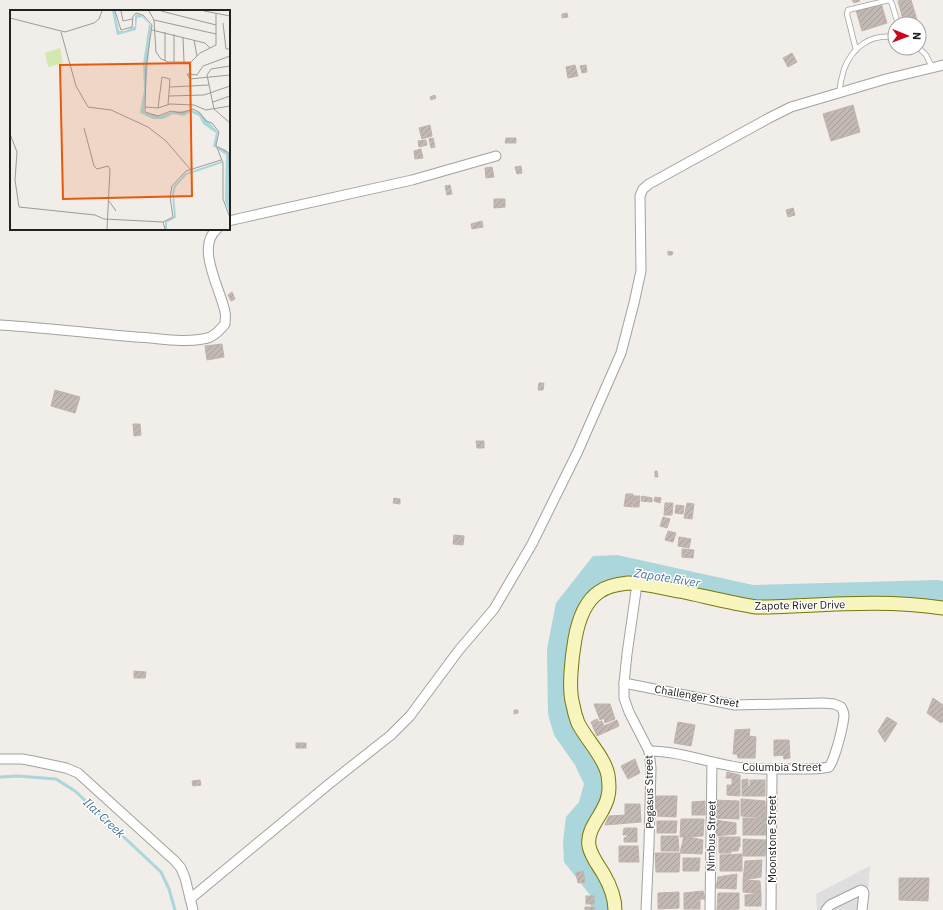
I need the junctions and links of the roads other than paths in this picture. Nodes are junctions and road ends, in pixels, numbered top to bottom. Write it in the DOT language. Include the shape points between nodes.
graph roads {
  1 [pos="896,16"];
  2 [pos="887,37"];
  3 [pos="856,50"];
  4 [pos="926,56"];
  5 [pos="943,65"];
  6 [pos="932,67"];
  7 [pos="839,93"];
  8 [pos="496,156"];
  9 [pos="230,221"];
  10 [pos="216,230"];
  11 [pos="0,325"];
  12 [pos="637,584"];
  13 [pos="943,608"];
  14 [pos="624,683"];
  15 [pos="841,707"];
  16 [pos="649,751"];
  17 [pos="0,759"];
  18 [pos="712,762"];
  19 [pos="772,769"];
  20 [pos="190,898"];
  21 [pos="193,910"];
  22 [pos="615,910"];
  23 [pos="646,910"];
  24 [pos="710,910"];
  25 [pos="771,910"];
  26 [pos="826,910"];
  27 [pos="862,910"];
  1 -- 3 [label="lane" via="889,0 848,10"];
  2 -- 3 [label="lane" via="866,41"];
  3 -- 7 [label="lane" via="844,70"];
  4 -- 6 [label="lane"];
  5 -- 6 [label="street"];
  6 -- 7 [label="street"];
  7 -- 20 [label="street" via="791,107 643,189 640,196 640,270 621,353 578,451 532,544 494,608 410,716 391,735"];
  8 -- 9 [label="street" via="412,180"];
  10 -- 11 [label="street" via="208,244 209,261 225,313 225,324 217,334 204,339 179,341"];
  12 -- 13 [label="main road, Zapote River Drive" via="768,608 878,603"];
  12 -- 14 [label="street, Pegasus Street"];
  12 -- 22 [label="main road, Zapote River Drive" via="626,583 608,587 592,598 585,608 577,625 571,684 572,703 578,722 607,773 608,797 589,835 589,846 612,889"];
  14 -- 15 [label="street, Challenger Street" via="735,705 823,703"];
  14 -- 16 [label="street, Pegasus Street" via="624,698 629,712"];
  15 -- 19 [label="street, Columbia Street" via="844,713 843,723 829,767"];
  16 -- 18 [label="street, Columbia Street" via="674,753"];
  16 -- 23 [label="street, Pegasus Street"];
  17 -- 20 [label="street" via="22,759 78,773 175,861 181,868"];
  18 -- 19 [label="street, Columbia Street" via="748,769"];
  18 -- 24 [label="street, Nimbus Street"];
  19 -- 25 [label="street, Moonstone Street"];
  20 -- 21 [label="street"];
  26 -- 27 [label="street" via="830,905 861,890 864,893"];
}
